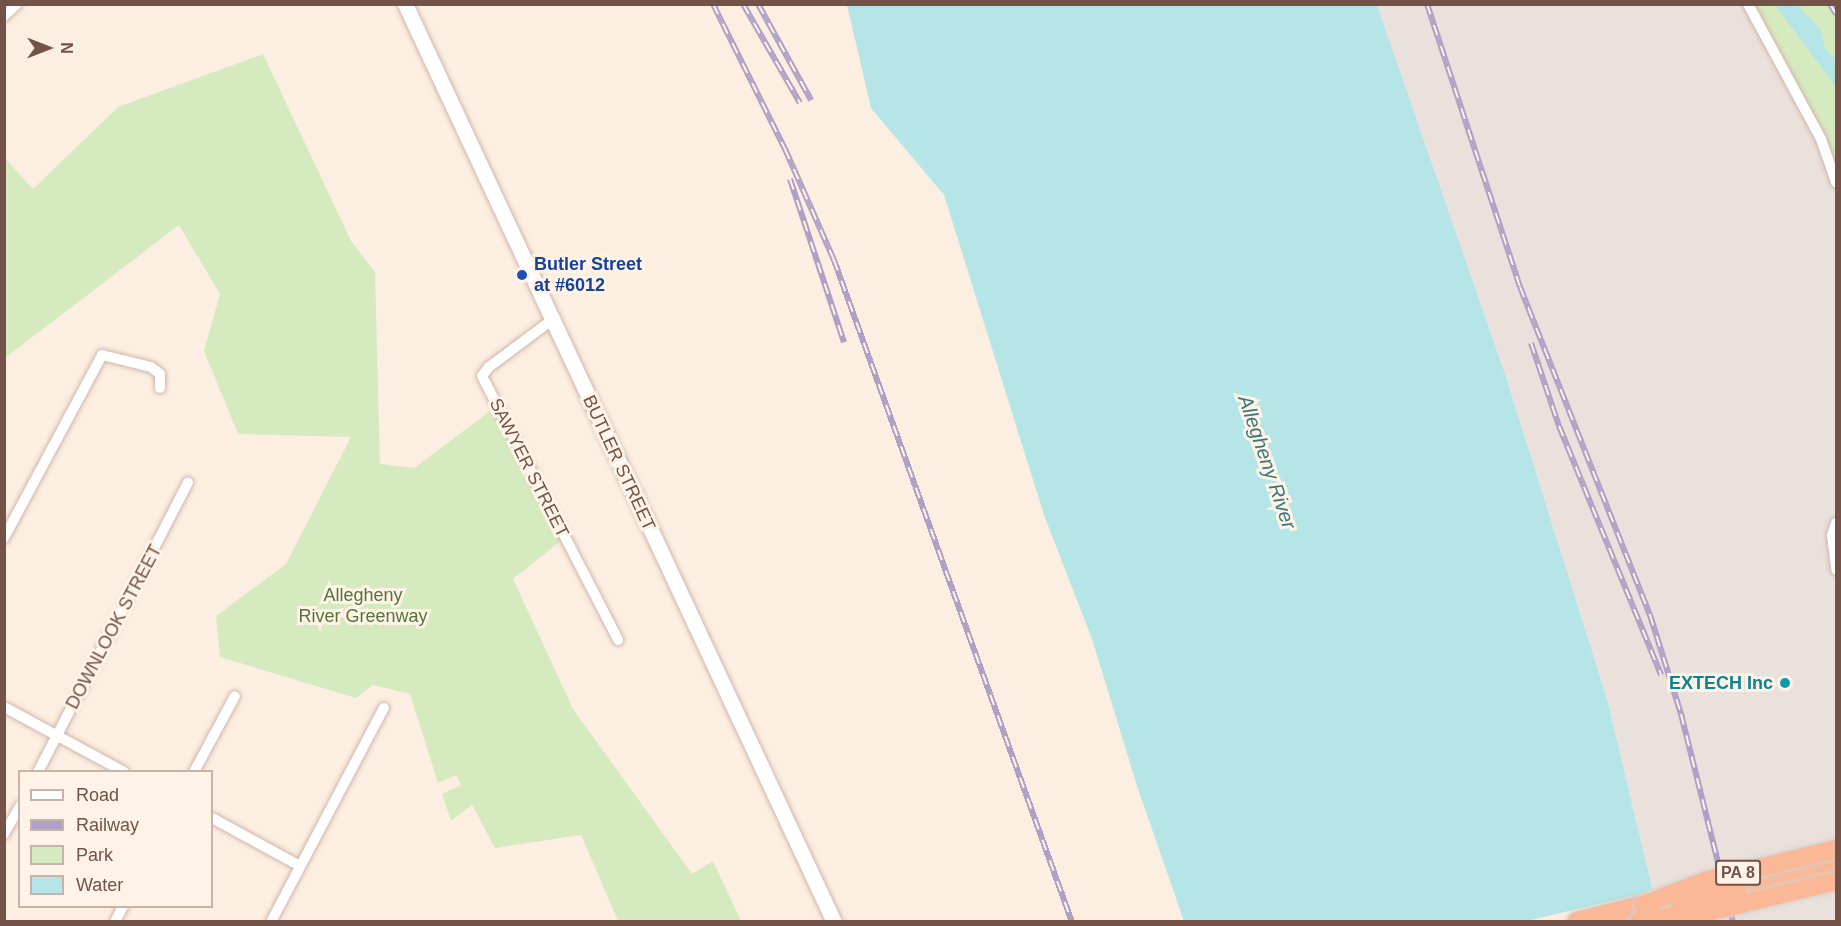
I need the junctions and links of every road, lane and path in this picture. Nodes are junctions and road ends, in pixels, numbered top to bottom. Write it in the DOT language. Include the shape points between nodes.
graph roads {
  1 [pos="17,4"];
  2 [pos="405,4"];
  3 [pos="1748,4"];
  4 [pos="4,16"];
  5 [pos="1836,182"];
  6 [pos="552,320"];
  7 [pos="160,388"];
  8 [pos="188,483"];
  9 [pos="1836,523"];
  10 [pos="4,538"];
  11 [pos="1836,570"];
  12 [pos="618,640"];
  13 [pos="235,696"];
  14 [pos="4,707"];
  15 [pos="384,708"];
  16 [pos="57,735"];
  17 [pos="39,770"];
  18 [pos="122,770"];
  19 [pos="195,770"];
  20 [pos="18,810"];
  21 [pos="213,819"];
  22 [pos="4,834"];
  23 [pos="1836,849"];
  24 [pos="1836,865"];
  25 [pos="300,866"];
  26 [pos="1836,881"];
  27 [pos="1639,916"];
  28 [pos="271,921"];
  29 [pos="834,921"];
  30 [pos="1577,921"];
  1 -- 4 [label="street"];
  2 -- 6 [label="main road, BUTLER STREET"];
  3 -- 5 [label="street" via="1821,139"];
  6 -- 12 [label="street, SAWYER STREET" via="482,376"];
  6 -- 29 [label="main road, BUTLER STREET"];
  7 -- 10 [label="street" via="160,374 151,367 102,355"];
  8 -- 16 [label="street, DOWNLOOK STREET"];
  9 -- 11 [label="street" via="1832,535"];
  13 -- 19 [label="street"];
  14 -- 16 [label="street"];
  15 -- 25 [label="street"];
  16 -- 17 [label="street, DOWNLOOK STREET"];
  16 -- 18 [label="street"];
  20 -- 22 [label="street"];
  21 -- 25 [label="street"];
  23 -- 27 [label="highway, PA 8, bridge" via="1705,881"];
  24 -- 27 [label="highway, bridge"];
  25 -- 28 [label="street"];
  26 -- 27 [label="highway, PA 8, bridge" via="1712,911"];
  27 -- 30 [label="highway, PA 8"];
}
